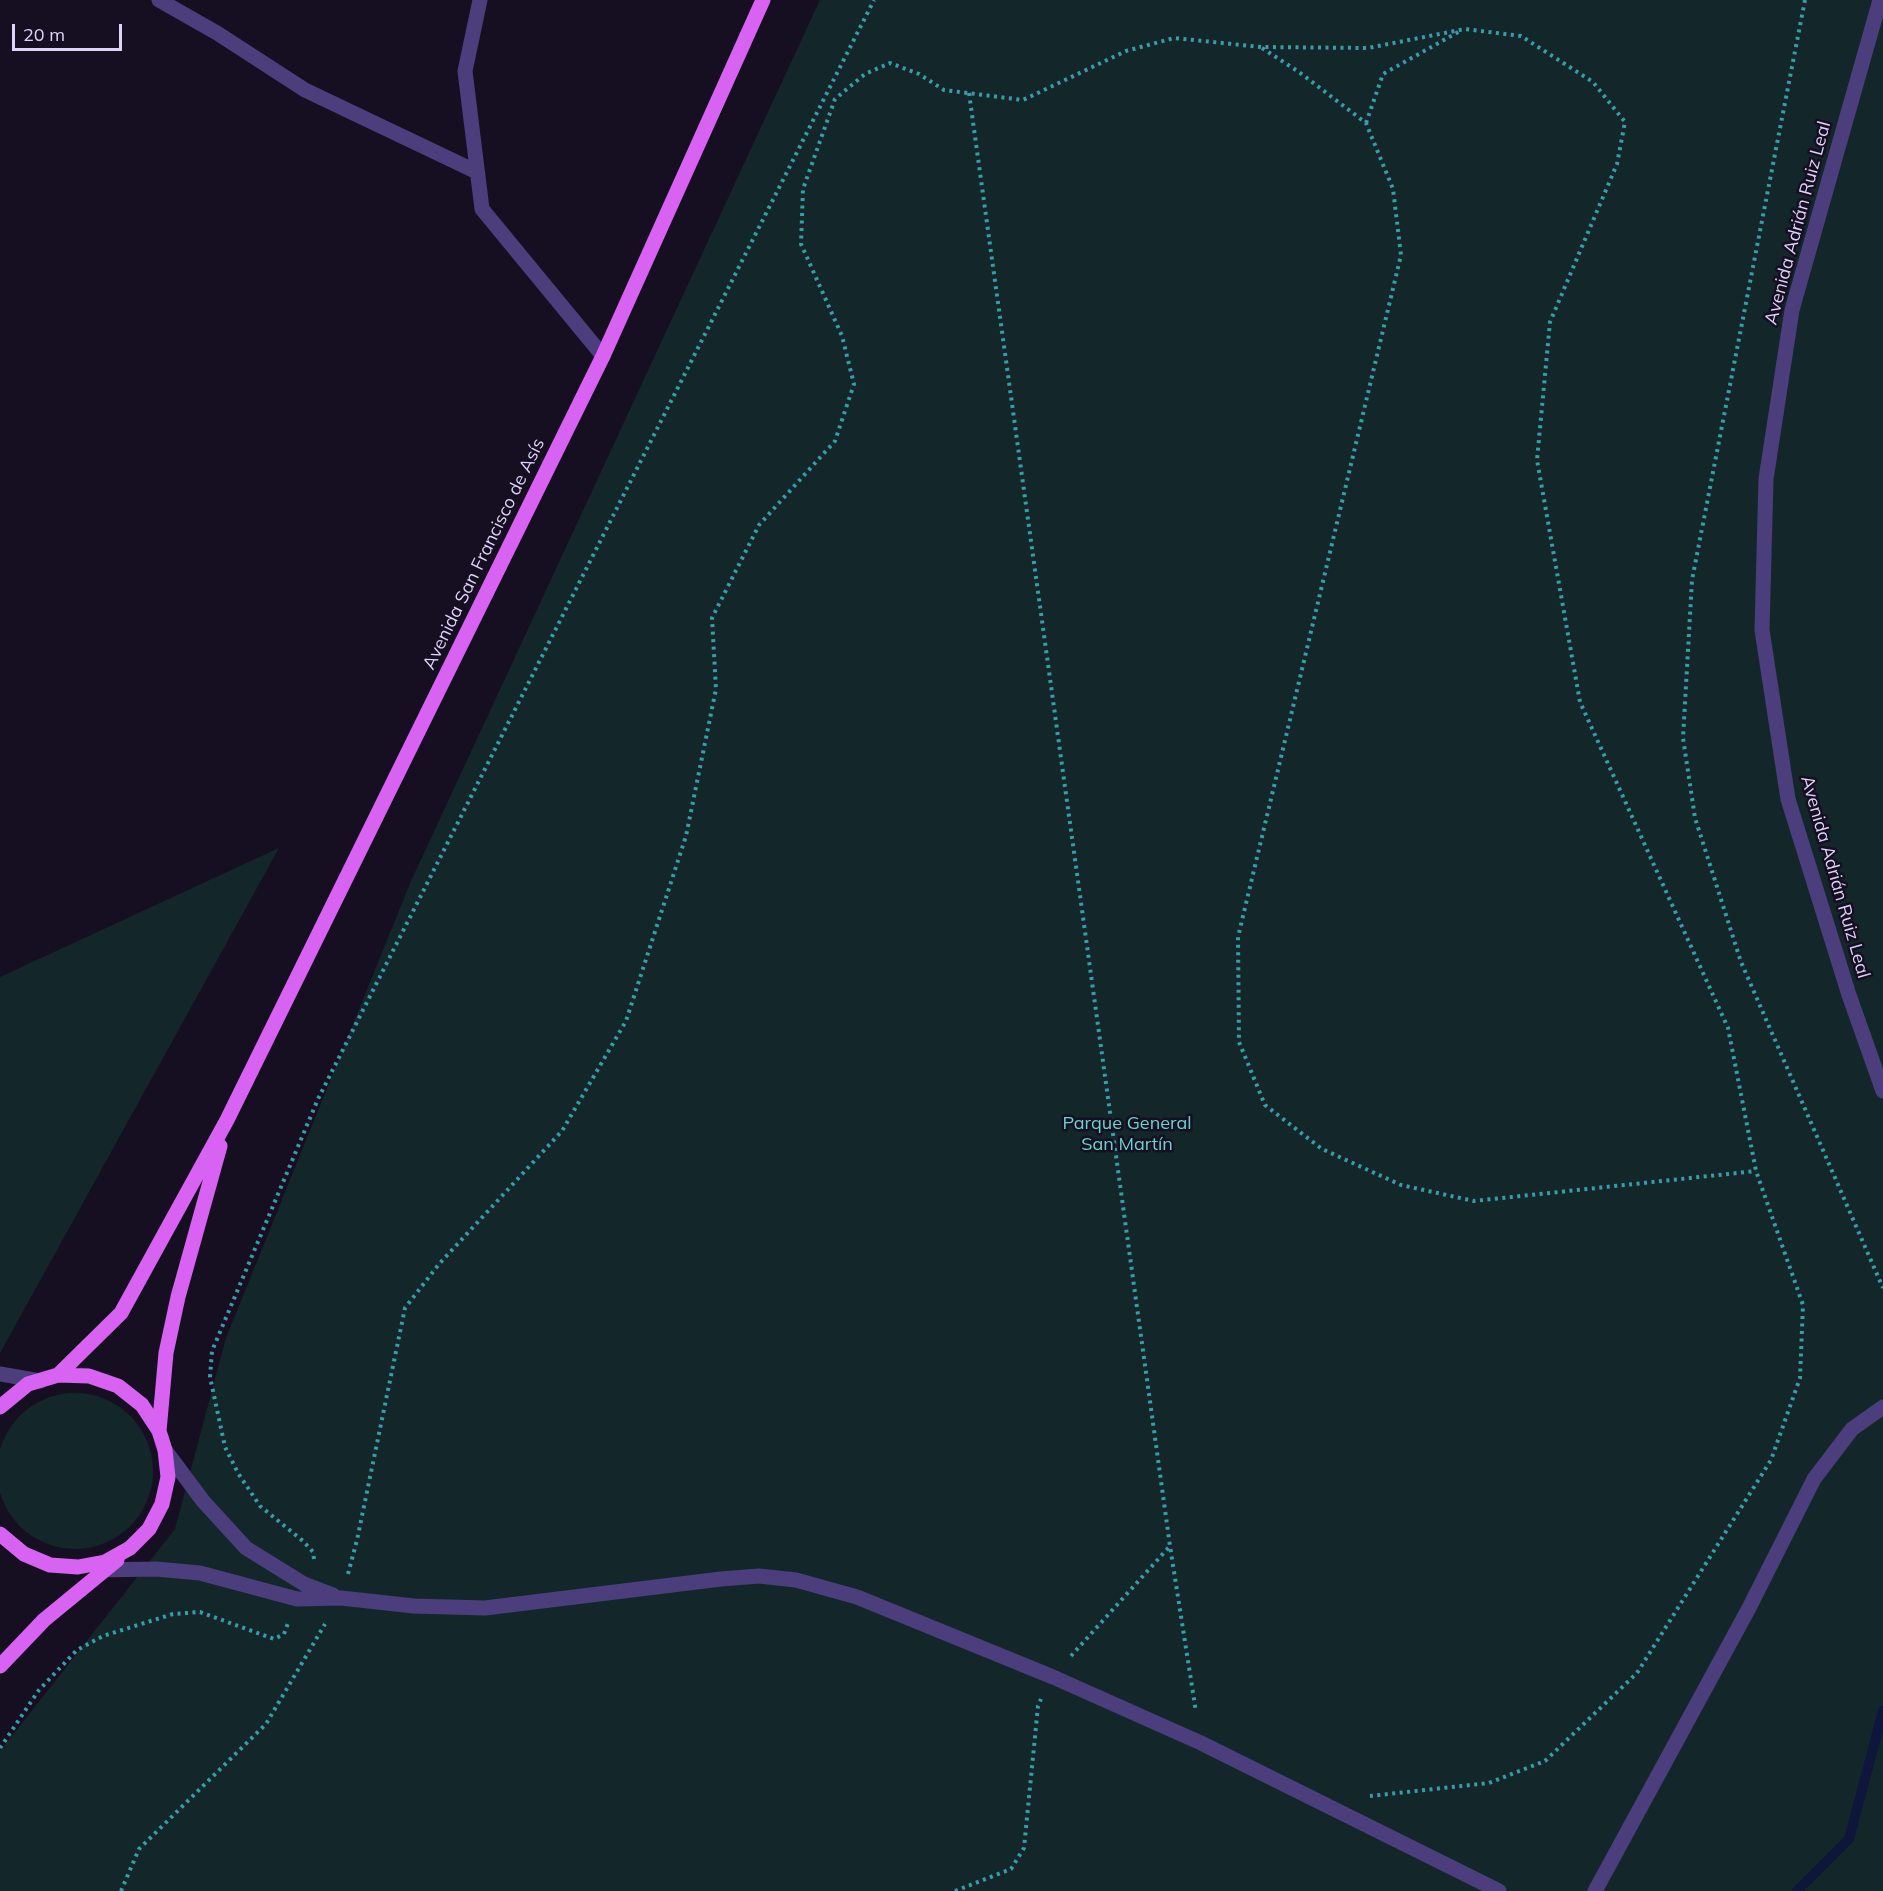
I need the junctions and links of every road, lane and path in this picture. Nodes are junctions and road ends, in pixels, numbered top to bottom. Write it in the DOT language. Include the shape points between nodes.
graph roads {
  1 [pos="159,0"];
  2 [pos="480,0"];
  3 [pos="763,0"];
  4 [pos="874,0"];
  5 [pos="1880,0"];
  6 [pos="1465,29"];
  7 [pos="1261,47"];
  8 [pos="969,93"];
  9 [pos="1366,123"];
  10 [pos="477,172"];
  11 [pos="603,356"];
  12 [pos="1883,1091"];
  13 [pos="227,1120"];
  14 [pos="1756,1171"];
  15 [pos="0,1374"];
  16 [pos="58,1375"];
  17 [pos="40,1381"];
  18 [pos="0,1407"];
  19 [pos="1883,1407"];
  20 [pos="159,1431"];
  21 [pos="165,1450"];
  22 [pos="0,1534"];
  23 [pos="1170,1546"];
  24 [pos="130,1548"];
  25 [pos="78,1567"];
  26 [pos="105,1572"];
  27 [pos="304,1584"];
  28 [pos="341,1598"];
  29 [pos="297,1599"];
  30 [pos="0,1666"];
  31 [pos="1053,1677"];
  32 [pos="1201,1743"];
  33 [pos="0,1748"];
  34 [pos="1364,1797"];
  35 [pos="122,1891"];
  36 [pos="955,1891"];
  37 [pos="1499,1891"];
  38 [pos="1596,1891"];
  1 -- 10 [label="street" via="305,90"];
  2 -- 10 [label="street" via="465,71"];
  3 -- 11 [label="main road, Avenida San Francisco de Asís"];
  4 -- 27 [label="path" via="318,1099 212,1351 210,1377 225,1447 260,1506 313,1552 315,1567"];
  5 -- 12 [label="street, Avenida Adrián Ruiz Leal" via="1792,310 1766,479 1762,630 1788,799"];
  6 -- 7 [label="path" via="1368,48"];
  6 -- 9 [label="path" via="1383,74"];
  6 -- 14 [label="path" via="1521,36 1593,82 1625,122 1617,164 1550,322 1538,460 1580,702 1728,1028"];
  7 -- 8 [label="path" via="1174,38 1126,51 1023,100"];
  7 -- 9 [label="path"];
  8 -- 23 [label="path"];
  8 -- 28 [label="path" via="944,90 919,74 890,63 865,74 835,99 803,189 801,244 842,336 855,384 835,441 759,525 712,618 716,688 686,836 626,1021 562,1131 439,1264 405,1308 357,1540"];
  9 -- 14 [label="path" via="1393,189 1401,255 1238,938 1239,1042 1265,1105 1322,1149 1401,1185 1474,1200"];
  10 -- 11 [label="street" via="482,209"];
  11 -- 13 [label="main road, Avenida San Francisco de Asís"];
  13 -- 16 [label="main road, Avenida San Francisco de Asís" via="121,1313"];
  13 -- 20 [label="main road, Avenida San Francisco de Asís" via="173,1319"];
  14 -- 34 [label="path" via="1803,1305 1800,1378 1771,1460 1637,1673 1545,1761 1489,1783"];
  15 -- 17 [label="street"];
  16 -- 17 [label="main road"];
  16 -- 20 [label="main road" via="89,1376 118,1386 142,1405"];
  17 -- 18 [label="main road" via="28,1384"];
  19 -- 38 [label="street" via="1852,1429 1814,1479"];
  20 -- 21 [label="main road"];
  21 -- 24 [label="main road" via="168,1478 162,1504 149,1529"];
  21 -- 27 [label="street" via="203,1501 246,1548"];
  22 -- 25 [label="main road" via="33,1558 50,1565"];
  23 -- 31 [label="path"];
  23 -- 32 [label="path"];
  24 -- 25 [label="main road" via="105,1562"];
  24 -- 26 [label="main road"];
  25 -- 26 [label="street"];
  26 -- 29 [label="street" via="156,1569 200,1573"];
  26 -- 30 [label="main road" via="44,1620"];
  27 -- 28 [label="street"];
  28 -- 29 [label="street"];
  28 -- 31 [label="street" via="485,1608 721,1579 787,1579 857,1597"];
  28 -- 35 [label="path" via="266,1724 139,1849"];
  29 -- 33 [label="path" via="284,1634 274,1639 200,1612 173,1614 103,1636 77,1650 39,1690"];
  31 -- 32 [label="street"];
  31 -- 36 [label="path" via="1038,1706 1024,1848 1011,1869"];
  32 -- 37 [label="street"];
}
